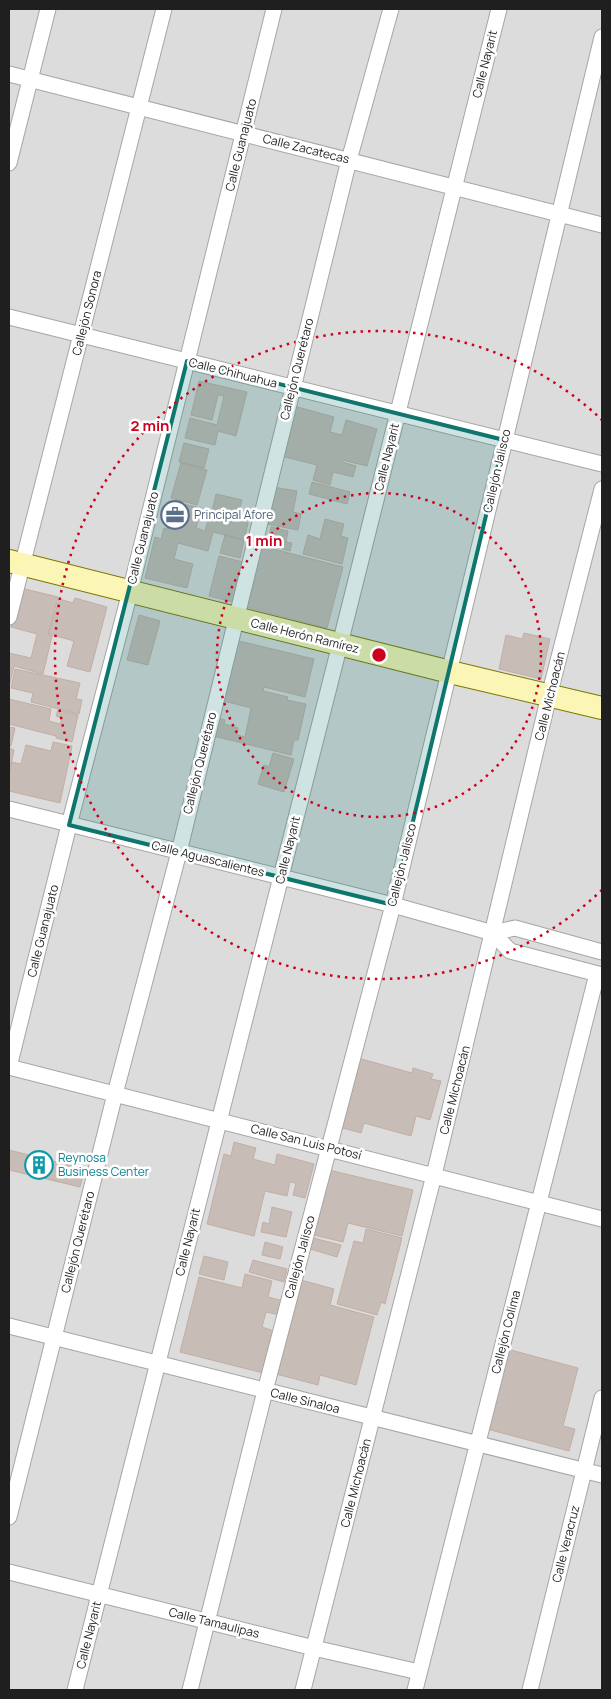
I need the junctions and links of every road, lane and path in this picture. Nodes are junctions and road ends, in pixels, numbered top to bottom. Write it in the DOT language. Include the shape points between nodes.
graph roads {
  1 [pos="48,9"];
  2 [pos="164,9"];
  3 [pos="274,9"];
  4 [pos="391,9"];
  5 [pos="499,9"];
  6 [pos="602,37"];
  7 [pos="9,74"];
  8 [pos="30,80"];
  9 [pos="139,107"];
  10 [pos="243,134"];
  11 [pos="349,160"];
  12 [pos="9,164"];
  13 [pos="454,187"];
  14 [pos="560,214"];
  15 [pos="602,225"];
  16 [pos="9,316"];
  17 [pos="82,335"];
  18 [pos="187,361"];
  19 [pos="292,387"];
  20 [pos="398,413"];
  21 [pos="504,440"];
  22 [pos="602,464"];
  23 [pos="601,498"];
  24 [pos="16,563"];
  25 [pos="130,592"];
  26 [pos="9,617"];
  27 [pos="236,618"];
  28 [pos="340,644"];
  29 [pos="450,672"];
  30 [pos="549,696"];
  31 [pos="602,708"];
  32 [pos="9,809"];
  33 [pos="69,825"];
  34 [pos="179,852"];
  35 [pos="281,877"];
  36 [pos="393,905"];
  37 [pos="493,933"];
  38 [pos="602,952"];
  39 [pos="600,975"];
  40 [pos="9,1067"];
  41 [pos="115,1094"];
  42 [pos="219,1120"];
  43 [pos="329,1148"];
  44 [pos="434,1175"];
  45 [pos="540,1202"];
  46 [pos="602,1219"];
  47 [pos="9,1326"];
  48 [pos="54,1338"];
  49 [pos="158,1364"];
  50 [pos="266,1391"];
  51 [pos="602,1398"];
  52 [pos="372,1417"];
  53 [pos="478,1444"];
  54 [pos="584,1470"];
  55 [pos="602,1475"];
  56 [pos="9,1517"];
  57 [pos="9,1572"];
  58 [pos="99,1595"];
  59 [pos="207,1621"];
  60 [pos="314,1648"];
  61 [pos="419,1672"];
  62 [pos="76,1690"];
  63 [pos="190,1690"];
  64 [pos="303,1690"];
  65 [pos="415,1690"];
  66 [pos="530,1690"];
  1 -- 8 [label="street"];
  2 -- 9 [label="street, Callejón Sonora"];
  3 -- 10 [label="street, Calle Guanajuato"];
  4 -- 11 [label="street, Callejón Querétaro"];
  5 -- 13 [label="street, Calle Nayarit"];
  6 -- 14 [label="street, Callejón Jalisco"];
  7 -- 8 [label="street, Calle Zacatecas"];
  8 -- 9 [label="street, Calle Zacatecas"];
  8 -- 12 [label="street"];
  9 -- 10 [label="street, Calle Zacatecas"];
  9 -- 17 [label="street, Callejón Sonora"];
  10 -- 11 [label="street, Calle Zacatecas"];
  10 -- 18 [label="street, Calle Guanajuato"];
  11 -- 13 [label="street, Calle Zacatecas"];
  11 -- 19 [label="street, Callejón Querétaro"];
  13 -- 14 [label="street, Calle Zacatecas"];
  13 -- 20 [label="street, Calle Nayarit"];
  14 -- 15 [label="street, Calle Zacatecas"];
  14 -- 21 [label="street, Callejón Jalisco"];
  16 -- 17 [label="street, Calle Chihuahua"];
  17 -- 18 [label="street, Calle Chihuahua"];
  17 -- 24 [label="street, Callejón Sonora"];
  18 -- 19 [label="street, Calle Chihuahua"];
  18 -- 25 [label="street, Calle Guanajuato"];
  19 -- 20 [label="street, Calle Chihuahua"];
  19 -- 27 [label="street, Callejón Querétaro"];
  20 -- 21 [label="street, Calle Chihuahua"];
  20 -- 28 [label="street, Calle Nayarit"];
  21 -- 22 [label="street, Calle Chihuahua"];
  21 -- 29 [label="street, Callejón Jalisco"];
  23 -- 30 [label="street, Calle Michoacán"];
  24 -- 25 [label="street, Calle Herón Ramírez"];
  24 -- 26 [label="street, Callejón Sonora"];
  25 -- 27 [label="street, Calle Herón Ramírez"];
  25 -- 33 [label="street, Calle Guanajuato"];
  27 -- 28 [label="street, Calle Herón Ramírez"];
  27 -- 34 [label="street, Callejón Querétaro"];
  28 -- 29 [label="street, Calle Herón Ramírez"];
  28 -- 35 [label="street, Calle Nayarit"];
  29 -- 30 [label="street, Calle Herón Ramírez"];
  29 -- 36 [label="street, Callejón Jalisco"];
  30 -- 31 [label="street, Calle Herón Ramírez"];
  30 -- 37 [label="street, Calle Michoacán"];
  32 -- 33 [label="street, Calle Aguascalientes"];
  33 -- 34 [label="street, Calle Aguascalientes"];
  33 -- 40 [label="street, Calle Guanajuato"];
  34 -- 35 [label="street, Calle Aguascalientes"];
  34 -- 41 [label="street, Callejón Querétaro"];
  35 -- 36 [label="street, Calle Aguascalientes"];
  35 -- 42 [label="street, Calle Nayarit"];
  36 -- 37 [label="street, Calle Aguascalientes"];
  36 -- 43 [label="street, Callejón Jalisco"];
  37 -- 38 [label="street, Calle Aguascalientes" via="515,928"];
  37 -- 39 [label="street" via="510,951"];
  37 -- 44 [label="street, Calle Michoacán"];
  39 -- 45 [label="street, Callejón Colima"];
  40 -- 41 [label="street, Calle San Luis Potosí"];
  41 -- 42 [label="street, Calle San Luis Potosí"];
  41 -- 48 [label="street, Callejón Querétaro"];
  42 -- 43 [label="street, Calle San Luis Potosí"];
  42 -- 49 [label="street, Calle Nayarit"];
  43 -- 44 [label="street, Calle San Luis Potosí"];
  43 -- 50 [label="street, Callejón Jalisco"];
  44 -- 45 [label="street, Calle San Luis Potosí"];
  44 -- 52 [label="street, Calle Michoacán"];
  45 -- 46 [label="street, Calle San Luis Potosí"];
  45 -- 53 [label="street, Callejón Colima"];
  47 -- 48 [label="street, Calle Sinaloa"];
  48 -- 49 [label="street, Calle Sinaloa"];
  48 -- 56 [label="street, Callejón Querétaro"];
  49 -- 50 [label="street, Calle Sinaloa"];
  49 -- 58 [label="street, Calle Nayarit"];
  50 -- 52 [label="street, Calle Sinaloa"];
  50 -- 59 [label="street, Callejón Jalisco"];
  51 -- 54 [label="street, Calle Veracruz"];
  52 -- 53 [label="street, Calle Sinaloa"];
  52 -- 60 [label="street, Calle Michoacán"];
  53 -- 54 [label="street, Calle Sinaloa"];
  53 -- 61 [label="street, Callejón Colima"];
  54 -- 55 [label="street, Calle Sinaloa"];
  54 -- 66 [label="street, Calle Veracruz"];
  57 -- 58 [label="street, Calle Tamaulipas"];
  58 -- 59 [label="street, Calle Tamaulipas"];
  58 -- 62 [label="street, Calle Nayarit"];
  59 -- 60 [label="street, Calle Tamaulipas"];
  59 -- 63 [label="street, Callejón Jalisco"];
  60 -- 61 [label="street, Calle Tamaulipas"];
  60 -- 64 [label="street, Calle Michoacán"];
  61 -- 65 [label="street, Callejón Colima"];
}
